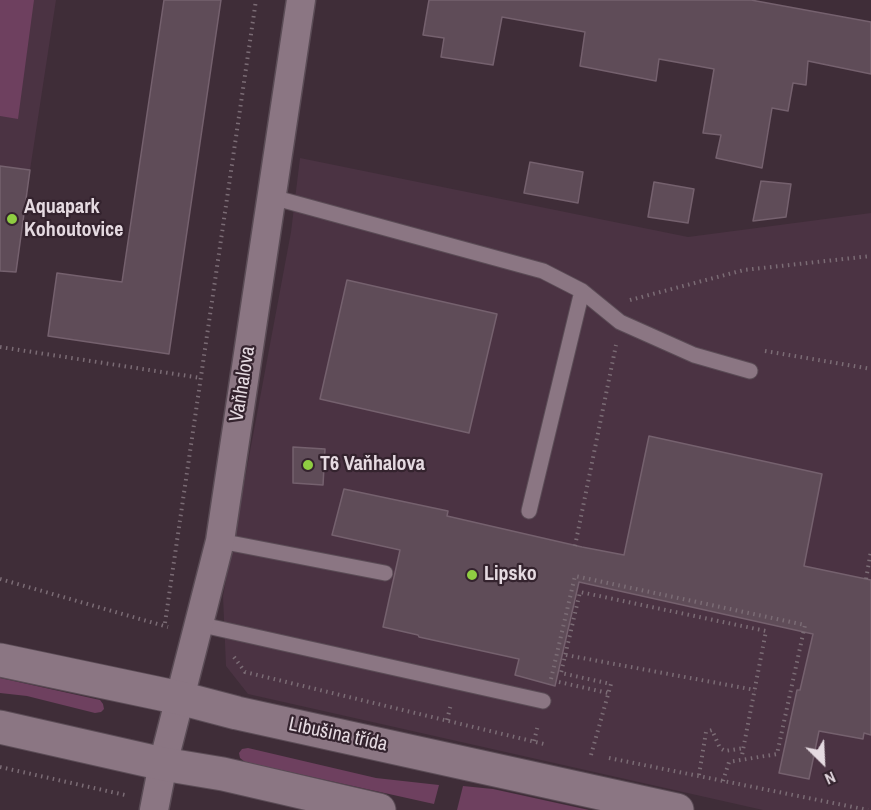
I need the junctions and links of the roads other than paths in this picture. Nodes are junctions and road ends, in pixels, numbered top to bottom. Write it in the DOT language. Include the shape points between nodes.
graph roads {
  1 [pos="302,0"];
  2 [pos="272,197"];
  3 [pos="582,291"];
  4 [pos="750,371"];
  5 [pos="529,512"];
  6 [pos="220,541"];
  7 [pos="386,573"];
  8 [pos="197,630"];
  9 [pos="0,660"];
  10 [pos="180,698"];
  11 [pos="543,701"];
  12 [pos="0,727"];
  13 [pos="163,764"];
  14 [pos="154,810"];
  15 [pos="379,810"];
  16 [pos="677,810"];
  1 -- 2 [label="street, Vaňhalova"];
  2 -- 3 [label="lane" via="543,271"];
  2 -- 6 [label="street, Vaňhalova"];
  3 -- 4 [label="lane" via="620,322 694,355"];
  3 -- 5 [label="lane"];
  6 -- 7 [label="lane"];
  6 -- 8 [label="street, Vaňhalova"];
  8 -- 10 [label="street, Vaňhalova"];
  8 -- 11 [label="lane"];
  9 -- 10 [label="street, Libušina třída"];
  10 -- 13 [label="street, Vaňhalova"];
  10 -- 16 [label="street, Libušina třída"];
  12 -- 13 [label="street"];
  13 -- 14 [label="street, Vaňhalova"];
  13 -- 15 [label="street"];
}
